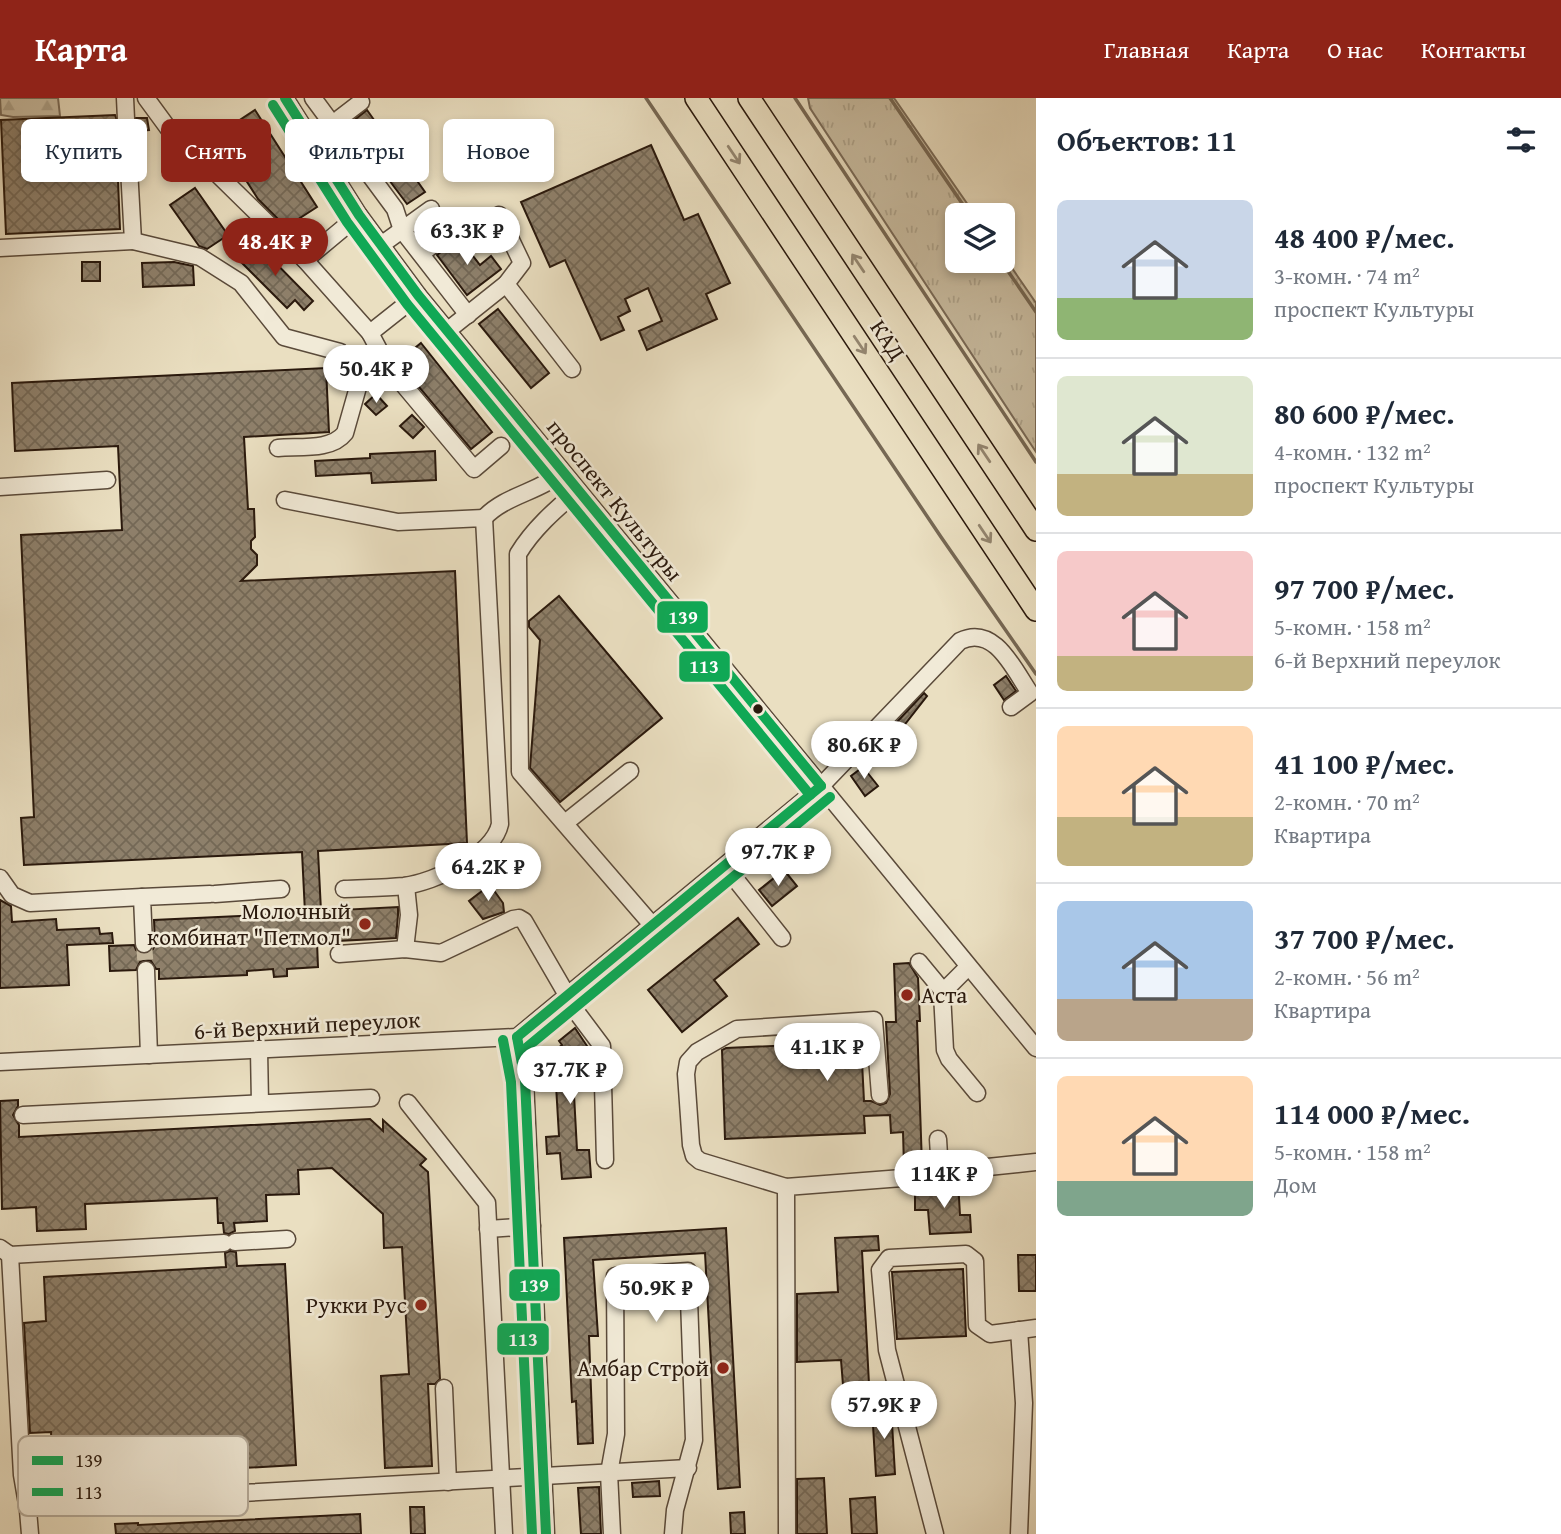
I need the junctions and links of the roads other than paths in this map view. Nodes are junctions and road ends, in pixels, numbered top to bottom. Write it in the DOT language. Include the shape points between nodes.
graph roads {
  1 [pos="125,98"];
  2 [pos="146,98"];
  3 [pos="285,98"];
  4 [pos="313,98"];
  5 [pos="696,98"];
  6 [pos="749,98"];
  7 [pos="362,102"];
  8 [pos="298,119"];
  9 [pos="327,119"];
  10 [pos="339,119"];
  11 [pos="338,182"];
  12 [pos="374,182"];
  13 [pos="431,209"];
  14 [pos="359,215"];
  15 [pos="499,215"];
  16 [pos="464,221"];
  17 [pos="402,230"];
  18 [pos="133,241"];
  19 [pos="381,245"];
  20 [pos="0,247"];
  21 [pos="421,254"];
  22 [pos="305,260"];
  23 [pos="506,284"];
  24 [pos="418,295"];
  25 [pos="468,315"];
  26 [pos="447,331"];
  27 [pos="370,333"];
  28 [pos="572,369"];
  29 [pos="501,446"];
  30 [pos="278,448"];
  31 [pos="562,473"];
  32 [pos="107,480"];
  33 [pos="0,487"];
  34 [pos="577,491"];
  35 [pos="285,500"];
  36 [pos="484,519"];
  37 [pos="1036,530"];
  38 [pos="1036,610"];
  39 [pos="1010,707"];
  40 [pos="630,771"];
  41 [pos="821,786"];
  42 [pos="565,823"];
  43 [pos="725,866"];
  44 [pos="0,878"];
  45 [pos="406,886"];
  46 [pos="344,889"];
  47 [pos="281,890"];
  48 [pos="142,897"];
  49 [pos="653,926"];
  50 [pos="782,938"];
  51 [pos="144,944"];
  52 [pos="405,949"];
  53 [pos="340,954"];
  54 [pos="919,962"];
  55 [pos="968,967"];
  56 [pos="146,970"];
  57 [pos="943,991"];
  58 [pos="567,996"];
  59 [pos="517,1037"];
  60 [pos="1036,1048"];
  61 [pos="259,1050"];
  62 [pos="149,1055"];
  63 [pos="0,1062"];
  64 [pos="977,1093"];
  65 [pos="880,1095"];
  66 [pos="371,1098"];
  67 [pos="408,1103"];
  68 [pos="260,1104"];
  69 [pos="23,1115"];
  70 [pos="938,1139"];
  71 [pos="605,1160"];
  72 [pos="1036,1162"];
  73 [pos="940,1172"];
  74 [pos="786,1187"];
  75 [pos="532,1226"];
  76 [pos="488,1229"];
  77 [pos="286,1239"];
  78 [pos="5,1252"];
  79 [pos="1036,1328"];
  80 [pos="1019,1330"];
  81 [pos="444,1388"];
  82 [pos="19,1436"];
  83 [pos="688,1468"];
  84 [pos="609,1473"];
  85 [pos="543,1477"];
  86 [pos="501,1479"];
  87 [pos="448,1482"];
  88 [pos="248,1493"];
  89 [pos="28,1516"];
  90 [pos="30,1534"];
  91 [pos="504,1534"];
  92 [pos="546,1534"];
  93 [pos="612,1534"];
  94 [pos="673,1534"];
  95 [pos="787,1534"];
  96 [pos="935,1534"];
  97 [pos="1019,1534"];
  1 -- 18 [label="street"];
  2 -- 22 [label="street" via="179,143 201,158"];
  3 -- 8 [label="street, проспект Культуры"];
  4 -- 9 [label="street"];
  5 -- 38 [label="highway, КАД, one-way"];
  37 -- 6 [label="highway, КАД, one-way"];
  7 -- 10 [label="street"];
  11 -- 14 [label="street, проспект Культуры"];
  12 -- 17 [label="street" via="395,209"];
  13 -- 17 [label="street"];
  14 -- 19 [label="street, проспект Культуры"];
  14 -- 22 [label="street"];
  15 -- 23 [label="street" via="522,263"];
  16 -- 21 [label="street"];
  17 -- 19 [label="street"];
  17 -- 21 [label="street"];
  18 -- 20 [label="street"];
  18 -- 30 [label="street" via="200,257 242,283 284,337 340,352 360,380 340,440"];
  19 -- 24 [label="street, проспект Культуры"];
  21 -- 25 [label="street"];
  22 -- 27 [label="street"];
  23 -- 25 [label="street"];
  23 -- 28 [label="street"];
  24 -- 26 [label="street, проспект Культуры"];
  24 -- 27 [label="street"];
  25 -- 26 [label="street"];
  26 -- 31 [label="street, проспект Культуры"];
  27 -- 29 [label="street" via="387,366 474,469"];
  31 -- 34 [label="street, проспект Культуры"];
  31 -- 36 [label="street" via="548,484 495,506"];
  32 -- 33 [label="street"];
  34 -- 41 [label="street, проспект Культуры"];
  34 -- 42 [label="street" via="528,538 517,571 520,772"];
  35 -- 36 [label="street" via="398,522"];
  36 -- 45 [label="street" via="498,835 476,856"];
  39 -- 41 [label="street" via="1030,693 995,644 986,638 968,637 952,648"];
  40 -- 42 [label="street"];
  41 -- 43 [label="street"];
  41 -- 55 [label="street, проспект Культуры"];
  42 -- 49 [label="street"];
  43 -- 49 [label="street"];
  43 -- 50 [label="street"];
  44 -- 48 [label="street" via="12,895 30,903"];
  45 -- 46 [label="street"];
  45 -- 52 [label="street"];
  47 -- 48 [label="street"];
  48 -- 51 [label="street"];
  49 -- 58 [label="street"];
  52 -- 53 [label="street"];
  52 -- 58 [label="street" via="441,953 519,918"];
  54 -- 57 [label="street"];
  55 -- 57 [label="street"];
  55 -- 60 [label="street, проспект Культуры"];
  56 -- 62 [label="street"];
  57 -- 64 [label="street" via="946,1055"];
  58 -- 59 [label="street"];
  58 -- 71 [label="street" via="602,1045"];
  59 -- 61 [label="street, 6-й Верхний переулок"];
  59 -- 75 [label="street" via="525,1080"];
  61 -- 62 [label="street, 6-й Верхний переулок"];
  61 -- 68 [label="street"];
  62 -- 63 [label="street, 6-й Верхний переулок"];
  65 -- 74 [label="street" via="874,1020 737,1029 697,1052 688,1062 686,1074 694,1156"];
  66 -- 68 [label="street"];
  67 -- 76 [label="street" via="487,1203"];
  68 -- 69 [label="street"];
  70 -- 73 [label="street"];
  72 -- 73 [label="street"];
  73 -- 74 [label="street"];
  74 -- 95 [label="street"];
  75 -- 76 [label="street"];
  75 -- 85 [label="street"];
  76 -- 86 [label="street"];
  77 -- 78 [label="street"];
  78 -- 82 [label="street"];
  79 -- 80 [label="street"];
  80 -- 96 [label="street" via="989,1334 977,1325 975,1261 966,1254 889,1258 880,1270 887,1350"];
  80 -- 97 [label="street" via="1024,1403"];
  81 -- 87 [label="street"];
  83 -- 84 [label="street"];
  83 -- 84 [label="street" via="694,1440 688,1271 615,1276 616,1434"];
  83 -- 94 [label="street"];
  84 -- 85 [label="street"];
  84 -- 93 [label="street"];
  85 -- 86 [label="street"];
  85 -- 92 [label="street"];
  86 -- 87 [label="street"];
  86 -- 91 [label="street"];
  87 -- 88 [label="street"];
  89 -- 90 [label="street"];
}
